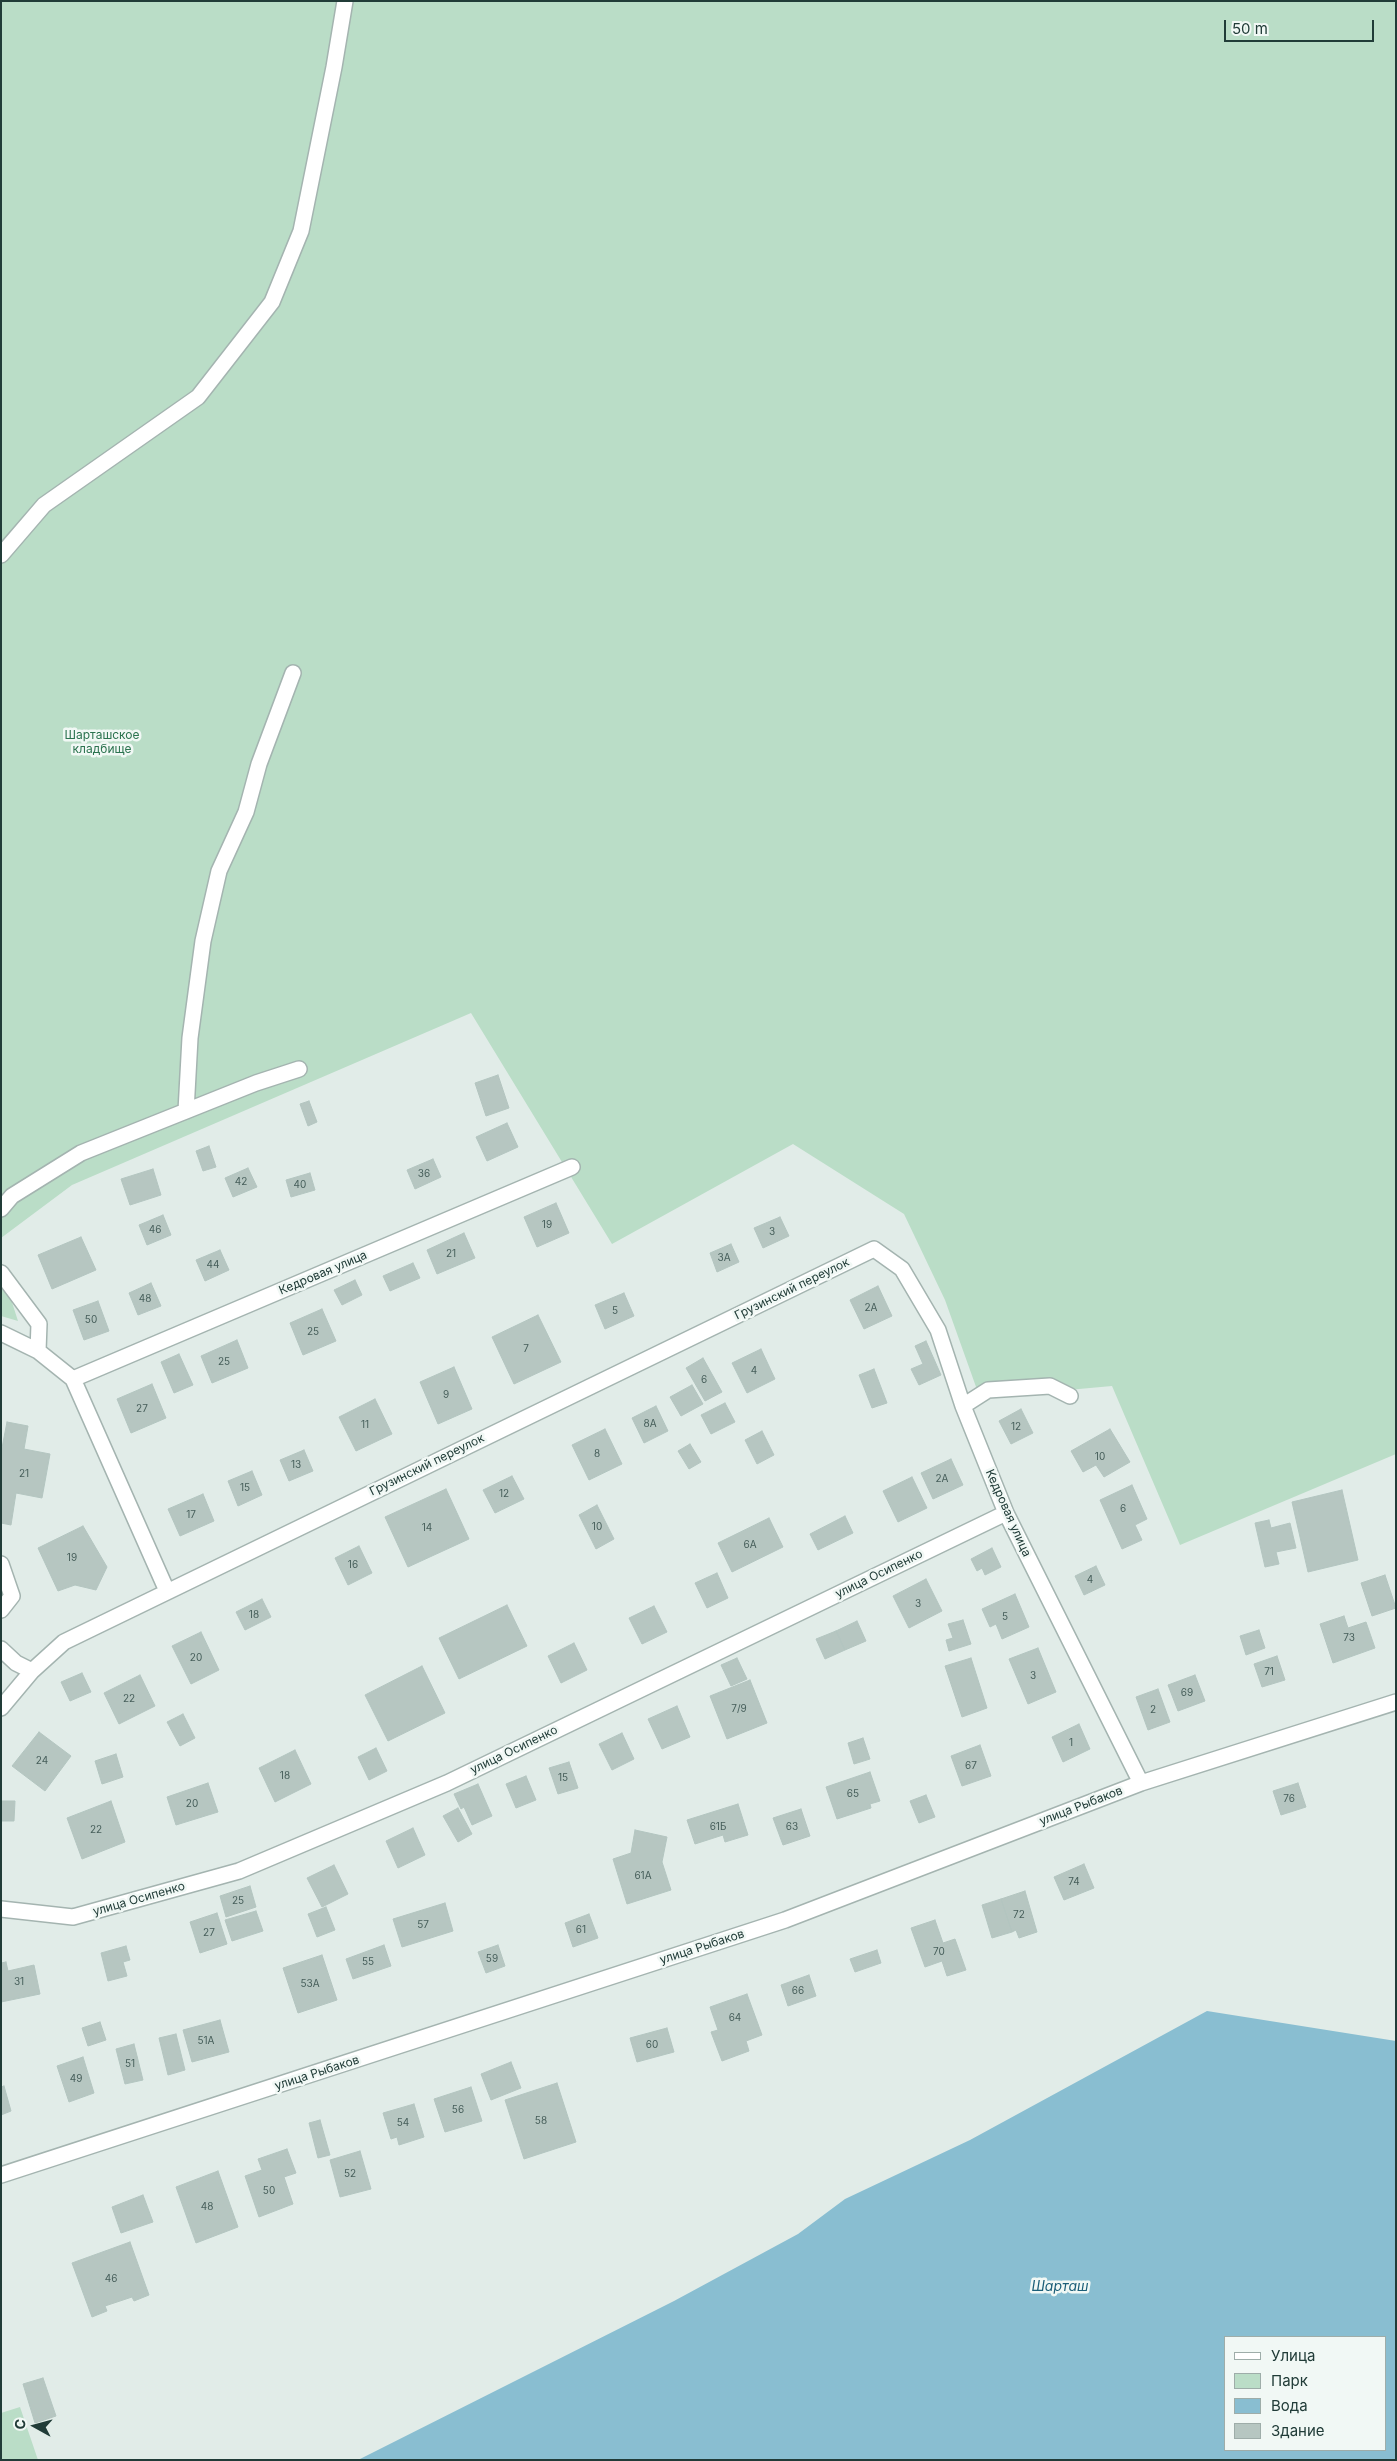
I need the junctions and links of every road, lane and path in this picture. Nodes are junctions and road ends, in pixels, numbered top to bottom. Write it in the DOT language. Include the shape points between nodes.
graph roads {
  1 [pos="345,1"];
  2 [pos="1,555"];
  3 [pos="293,673"];
  4 [pos="299,1069"];
  5 [pos="186,1111"];
  6 [pos="572,1167"];
  7 [pos="1,1209"];
  8 [pos="874,1249"];
  9 [pos="1,1273"];
  10 [pos="1,1334"];
  11 [pos="38,1351"];
  12 [pos="73,1379"];
  13 [pos="1070,1396"];
  14 [pos="963,1406"];
  15 [pos="1006,1513"];
  16 [pos="1,1564"];
  17 [pos="168,1591"];
  18 [pos="1,1610"];
  19 [pos="1,1649"];
  20 [pos="32,1672"];
  21 [pos="1396,1702"];
  22 [pos="1,1708"];
  23 [pos="1141,1783"];
  24 [pos="1,1908"];
  25 [pos="1,2175"];
  1 -- 2 [label="street" via="301,232 272,302 198,397 44,505"];
  3 -- 5 [label="street" via="258,764 246,812 219,871 201,950 190,1038"];
  4 -- 5 [label="street" via="256,1082"];
  5 -- 7 [label="street" via="82,1153 12,1196"];
  6 -- 12 [label="street, Кедровая улица"];
  8 -- 14 [label="street, Кедровая улица" via="902,1269 938,1330"];
  8 -- 17 [label="street, Грузинский переулок"];
  9 -- 11 [label="street" via="39,1324"];
  10 -- 11 [label="street"];
  11 -- 12 [label="street"];
  12 -- 17 [label="street"];
  13 -- 14 [label="street" via="1050,1386 988,1390"];
  14 -- 15 [label="street, Кедровая улица"];
  15 -- 23 [label="street, Кедровая улица"];
  15 -- 24 [label="street, улица Осипенко" via="447,1783 239,1871 73,1917"];
  16 -- 18 [label="street" via="12,1596"];
  17 -- 20 [label="street, Грузинский переулок" via="64,1642"];
  19 -- 20 [label="street"];
  20 -- 22 [label="street, Грузинский переулок"];
  21 -- 23 [label="street, улица Рыбаков"];
  23 -- 25 [label="street, улица Рыбаков" via="785,1920"];
}
